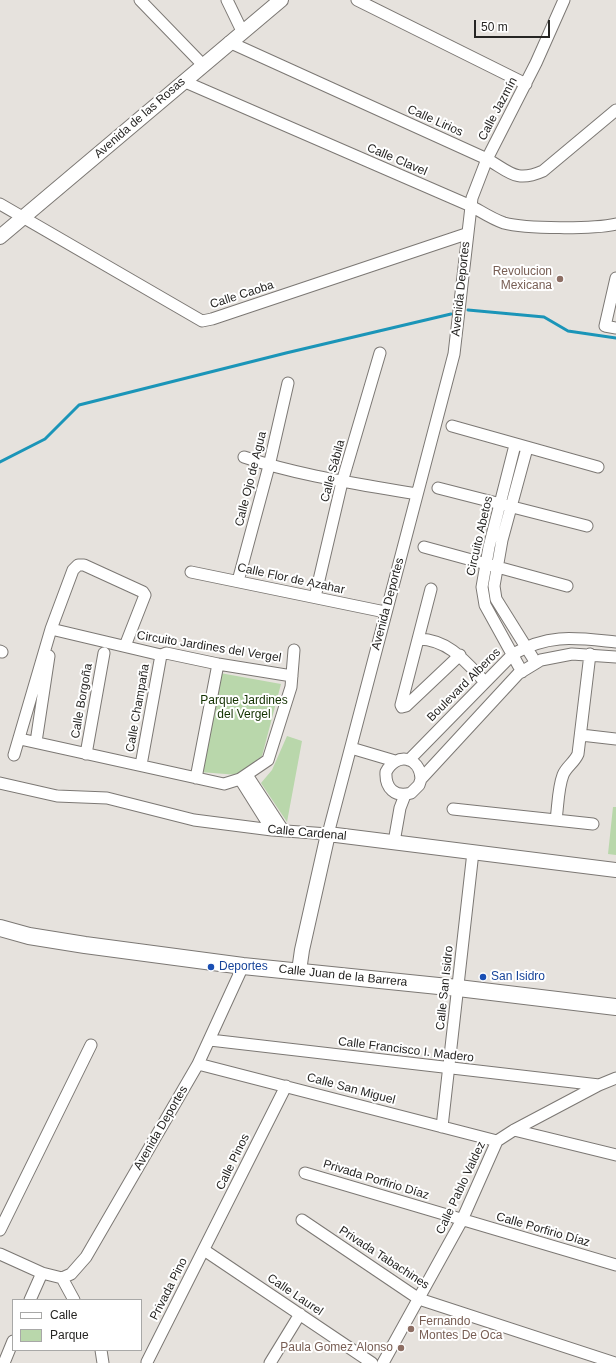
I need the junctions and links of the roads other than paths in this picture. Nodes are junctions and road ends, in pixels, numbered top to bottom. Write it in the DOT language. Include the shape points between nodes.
graph roads {
  1 [pos="140,0"];
  2 [pos="227,0"];
  3 [pos="280,0"];
  4 [pos="357,0"];
  5 [pos="564,0"];
  6 [pos="242,32"];
  7 [pos="229,42"];
  8 [pos="203,65"];
  9 [pos="182,81"];
  10 [pos="526,84"];
  11 [pos="616,110"];
  12 [pos="487,159"];
  13 [pos="0,204"];
  14 [pos="471,206"];
  15 [pos="23,218"];
  16 [pos="614,226"];
  17 [pos="466,234"];
  18 [pos="0,237"];
  19 [pos="616,278"];
  20 [pos="616,328"];
  21 [pos="380,353"];
  22 [pos="288,383"];
  23 [pos="452,426"];
  24 [pos="515,445"];
  25 [pos="527,448"];
  26 [pos="244,457"];
  27 [pos="270,466"];
  28 [pos="598,467"];
  29 [pos="342,482"];
  30 [pos="438,488"];
  31 [pos="417,494"];
  32 [pos="505,506"];
  33 [pos="587,526"];
  34 [pos="424,547"];
  35 [pos="485,564"];
  36 [pos="497,568"];
  37 [pos="191,572"];
  38 [pos="238,581"];
  39 [pos="567,586"];
  40 [pos="431,589"];
  41 [pos="315,597"];
  42 [pos="386,612"];
  43 [pos="51,629"];
  44 [pos="419,639"];
  45 [pos="616,642"];
  46 [pos="125,646"];
  47 [pos="527,646"];
  48 [pos="45,650"];
  49 [pos="294,650"];
  50 [pos="104,653"];
  51 [pos="513,654"];
  52 [pos="590,654"];
  53 [pos="161,655"];
  54 [pos="460,655"];
  55 [pos="616,657"];
  56 [pos="536,663"];
  57 [pos="218,664"];
  58 [pos="522,672"];
  59 [pos="292,676"];
  60 [pos="485,682"];
  61 [pos="581,735"];
  62 [pos="616,738"];
  63 [pos="20,739"];
  64 [pos="36,742"];
  65 [pos="351,748"];
  66 [pos="86,754"];
  67 [pos="14,755"];
  68 [pos="410,760"];
  69 [pos="395,761"];
  70 [pos="141,765"];
  71 [pos="244,777"];
  72 [pos="196,778"];
  73 [pos="421,779"];
  74 [pos="0,784"];
  75 [pos="405,795"];
  76 [pos="453,809"];
  77 [pos="556,820"];
  78 [pos="593,824"];
  79 [pos="272,830"];
  80 [pos="287,831"];
  81 [pos="328,834"];
  82 [pos="394,842"];
  83 [pos="473,852"];
  84 [pos="616,870"];
  85 [pos="0,920"];
  86 [pos="0,928"];
  87 [pos="96,943"];
  88 [pos="243,966"];
  89 [pos="299,967"];
  90 [pos="459,982"];
  91 [pos="616,995"];
  92 [pos="616,1006"];
  93 [pos="210,1040"];
  94 [pos="91,1045"];
  95 [pos="198,1064"];
  96 [pos="449,1068"];
  97 [pos="616,1078"];
  98 [pos="599,1085"];
  99 [pos="286,1086"];
  100 [pos="442,1127"];
  101 [pos="514,1130"];
  102 [pos="497,1141"];
  103 [pos="616,1155"];
  104 [pos="305,1173"];
  105 [pos="302,1220"];
  106 [pos="462,1220"];
  107 [pos="0,1230"];
  108 [pos="204,1250"];
  109 [pos="0,1254"];
  110 [pos="616,1265"];
  111 [pos="42,1273"];
  112 [pos="62,1278"];
  113 [pos="30,1299"];
  114 [pos="73,1299"];
  115 [pos="419,1299"];
  116 [pos="300,1314"];
  117 [pos="12,1343"];
  118 [pos="101,1351"];
  119 [pos="147,1362"];
  120 [pos="4,1363"];
  121 [pos="103,1363"];
  122 [pos="270,1363"];
  123 [pos="372,1363"];
  124 [pos="384,1363"];
  125 [pos="615,1363"];
  1 -- 8 [label="street"];
  2 -- 6 [label="street"];
  3 -- 6 [label="street, Avenida de las Rosas"];
  4 -- 10 [label="street"];
  5 -- 10 [label="street, Calle Jazmín"];
  6 -- 7 [label="street, Avenida de las Rosas"];
  7 -- 8 [label="street, Avenida de las Rosas"];
  7 -- 12 [label="street, Calle Lirios"];
  8 -- 9 [label="street, Avenida de las Rosas"];
  9 -- 14 [label="street, Calle Clavel"];
  9 -- 15 [label="street, Avenida de las Rosas"];
  10 -- 12 [label="street, Calle Jazmín"];
  11 -- 12 [label="street, Calle Lirios" via="543,171 536,174 518,177"];
  12 -- 14 [label="street, Calle Jazmín"];
  13 -- 15 [label="street, Calle Caoba"];
  14 -- 16 [label="street, Calle Clavel" via="491,218 514,226"];
  14 -- 17 [label="street, Calle Jazmín"];
  15 -- 17 [label="street, Calle Caoba" via="202,321"];
  15 -- 18 [label="street, Avenida de las Rosas"];
  17 -- 31 [label="street, Avenida Deportes" via="457,339"];
  19 -- 20 [label="street" via="605,326"];
  21 -- 29 [label="street, Calle Sábila"];
  22 -- 27 [label="street, Calle Ojo de Agua"];
  23 -- 24 [label="street"];
  24 -- 25 [label="street"];
  24 -- 32 [label="street, Circuito Abetos"];
  25 -- 28 [label="street"];
  25 -- 32 [label="street, Circuito Abetos"];
  26 -- 27 [label="street"];
  27 -- 29 [label="street"];
  27 -- 38 [label="street, Calle Ojo de Agua"];
  29 -- 31 [label="street"];
  29 -- 41 [label="street, Calle Sábila"];
  30 -- 32 [label="street"];
  31 -- 42 [label="street, Avenida Deportes"];
  32 -- 33 [label="street"];
  32 -- 35 [label="street, Circuito Abetos"];
  32 -- 36 [label="street, Circuito Abetos"];
  34 -- 35 [label="street"];
  35 -- 36 [label="street"];
  35 -- 51 [label="street, Circuito Abetos" via="482,587 485,606"];
  36 -- 39 [label="street"];
  36 -- 47 [label="street, Circuito Abetos" via="494,586 496,599"];
  37 -- 38 [label="street, Calle Flor de Azahar"];
  38 -- 41 [label="street, Calle Flor de Azahar"];
  40 -- 44 [label="street"];
  41 -- 42 [label="street, Calle Flor de Azahar"];
  42 -- 65 [label="street, Avenida Deportes"];
  43 -- 46 [label="street, Circuito Jardines del Vergel"];
  43 -- 46 [label="street" via="73,570 78,565 84,565 145,595"];
  43 -- 48 [label="street"];
  44 -- 54 [label="street" via="431,639 444,644"];
  44 -- 54 [label="street" via="402,707"];
  45 -- 47 [label="street, Boulevard Alberos" via="579,638 549,639"];
  46 -- 53 [label="street, Circuito Jardines del Vergel"];
  47 -- 51 [label="street, Boulevard Alberos"];
  47 -- 56 [label="street, Circuito Abetos"];
  48 -- 63 [label="street"];
  48 -- 64 [label="street" via="49,659"];
  49 -- 59 [label="street, Circuito Jardines del Vergel"];
  50 -- 66 [label="street, Calle Borgoña"];
  51 -- 58 [label="street, Circuito Abetos"];
  51 -- 60 [label="street, Boulevard Alberos"];
  52 -- 55 [label="street"];
  52 -- 56 [label="street" via="572,654"];
  52 -- 61 [label="street"];
  53 -- 57 [label="street, Circuito Jardines del Vergel" via="166,653"];
  53 -- 70 [label="street, Calle Champaña"];
  54 -- 60 [label="street"];
  56 -- 58 [label="street"];
  57 -- 59 [label="street, Circuito Jardines del Vergel"];
  57 -- 72 [label="street"];
  58 -- 73 [label="street"];
  59 -- 71 [label="street, Circuito Jardines del Vergel" via="291,687 268,760"];
  60 -- 68 [label="street, Boulevard Alberos"];
  61 -- 62 [label="street"];
  61 -- 77 [label="street" via="575,761 562,776"];
  63 -- 64 [label="street, Circuito Jardines del Vergel"];
  63 -- 67 [label="street"];
  64 -- 66 [label="street, Circuito Jardines del Vergel"];
  65 -- 69 [label="street"];
  65 -- 81 [label="street, Avenida Deportes"];
  66 -- 70 [label="street, Circuito Jardines del Vergel"];
  68 -- 69 [label="street"];
  68 -- 73 [label="street" via="418,767"];
  69 -- 75 [label="street" via="386,772 387,786 392,791"];
  70 -- 72 [label="street, Circuito Jardines del Vergel"];
  71 -- 72 [label="street, Circuito Jardines del Vergel" via="224,784"];
  71 -- 79 [label="street"];
  71 -- 80 [label="street" via="283,830"];
  73 -- 75 [label="street" via="416,790"];
  74 -- 79 [label="street, Calle Cardenal" via="57,796 107,798 194,820"];
  75 -- 82 [label="street"];
  76 -- 77 [label="street"];
  77 -- 78 [label="street"];
  79 -- 80 [label="street, Calle Cardenal"];
  80 -- 81 [label="street, Calle Cardenal"];
  81 -- 82 [label="street, Calle Cardenal"];
  81 -- 89 [label="street, Avenida Deportes"];
  82 -- 83 [label="street, Calle Cardenal"];
  83 -- 84 [label="street, Calle Cardenal"];
  83 -- 90 [label="street, Calle San Isidro"];
  85 -- 87 [label="main road, Calle Juan de la Barrera"];
  86 -- 87 [label="main road, Calle Juan de la Barrera" via="29,936"];
  87 -- 88 [label="main road, Calle Juan de la Barrera"];
  87 -- 89 [label="main road, Calle Juan de la Barrera"];
  88 -- 89 [label="main road, Calle Juan de la Barrera"];
  88 -- 93 [label="street, Avenida Deportes"];
  89 -- 90 [label="main road, Calle Juan de la Barrera"];
  90 -- 91 [label="main road, Calle Juan de la Barrera"];
  90 -- 92 [label="main road, Calle Juan de la Barrera"];
  90 -- 96 [label="street, Calle San Isidro"];
  93 -- 95 [label="street, Avenida Deportes"];
  93 -- 96 [label="street, Calle Francisco I. Madero"];
  94 -- 107 [label="street"];
  95 -- 99 [label="street, Calle San Miguel"];
  95 -- 112 [label="street, Avenida Deportes" via="86,1258 71,1274"];
  96 -- 98 [label="street, Calle Francisco I. Madero"];
  96 -- 100 [label="street, Calle San Isidro"];
  97 -- 98 [label="street, Calle Pablo Valdez"];
  98 -- 101 [label="street, Calle Pablo Valdez"];
  99 -- 100 [label="street, Calle San Miguel"];
  99 -- 108 [label="street, Calle Pinos"];
  100 -- 102 [label="street, Calle San Miguel"];
  101 -- 102 [label="street, Calle Pablo Valdez"];
  101 -- 103 [label="street"];
  102 -- 106 [label="street, Calle Pablo Valdez"];
  104 -- 106 [label="street, Privada Porfirio Díaz"];
  105 -- 115 [label="street, Privada Tabachines"];
  106 -- 110 [label="street, Calle Porfirio Díaz"];
  106 -- 115 [label="street, Calle Pablo Valdez"];
  108 -- 116 [label="street, Calle Laurel"];
  108 -- 119 [label="street, Privada Pino"];
  109 -- 111 [label="street"];
  111 -- 112 [label="street"];
  111 -- 113 [label="street"];
  112 -- 114 [label="street"];
  115 -- 124 [label="street, Calle Pablo Valdez"];
  115 -- 125 [label="street, Privada Tabachines"];
  116 -- 122 [label="street"];
  116 -- 123 [label="street, Calle Laurel"];
  117 -- 120 [label="street"];
  118 -- 121 [label="street"];
}
